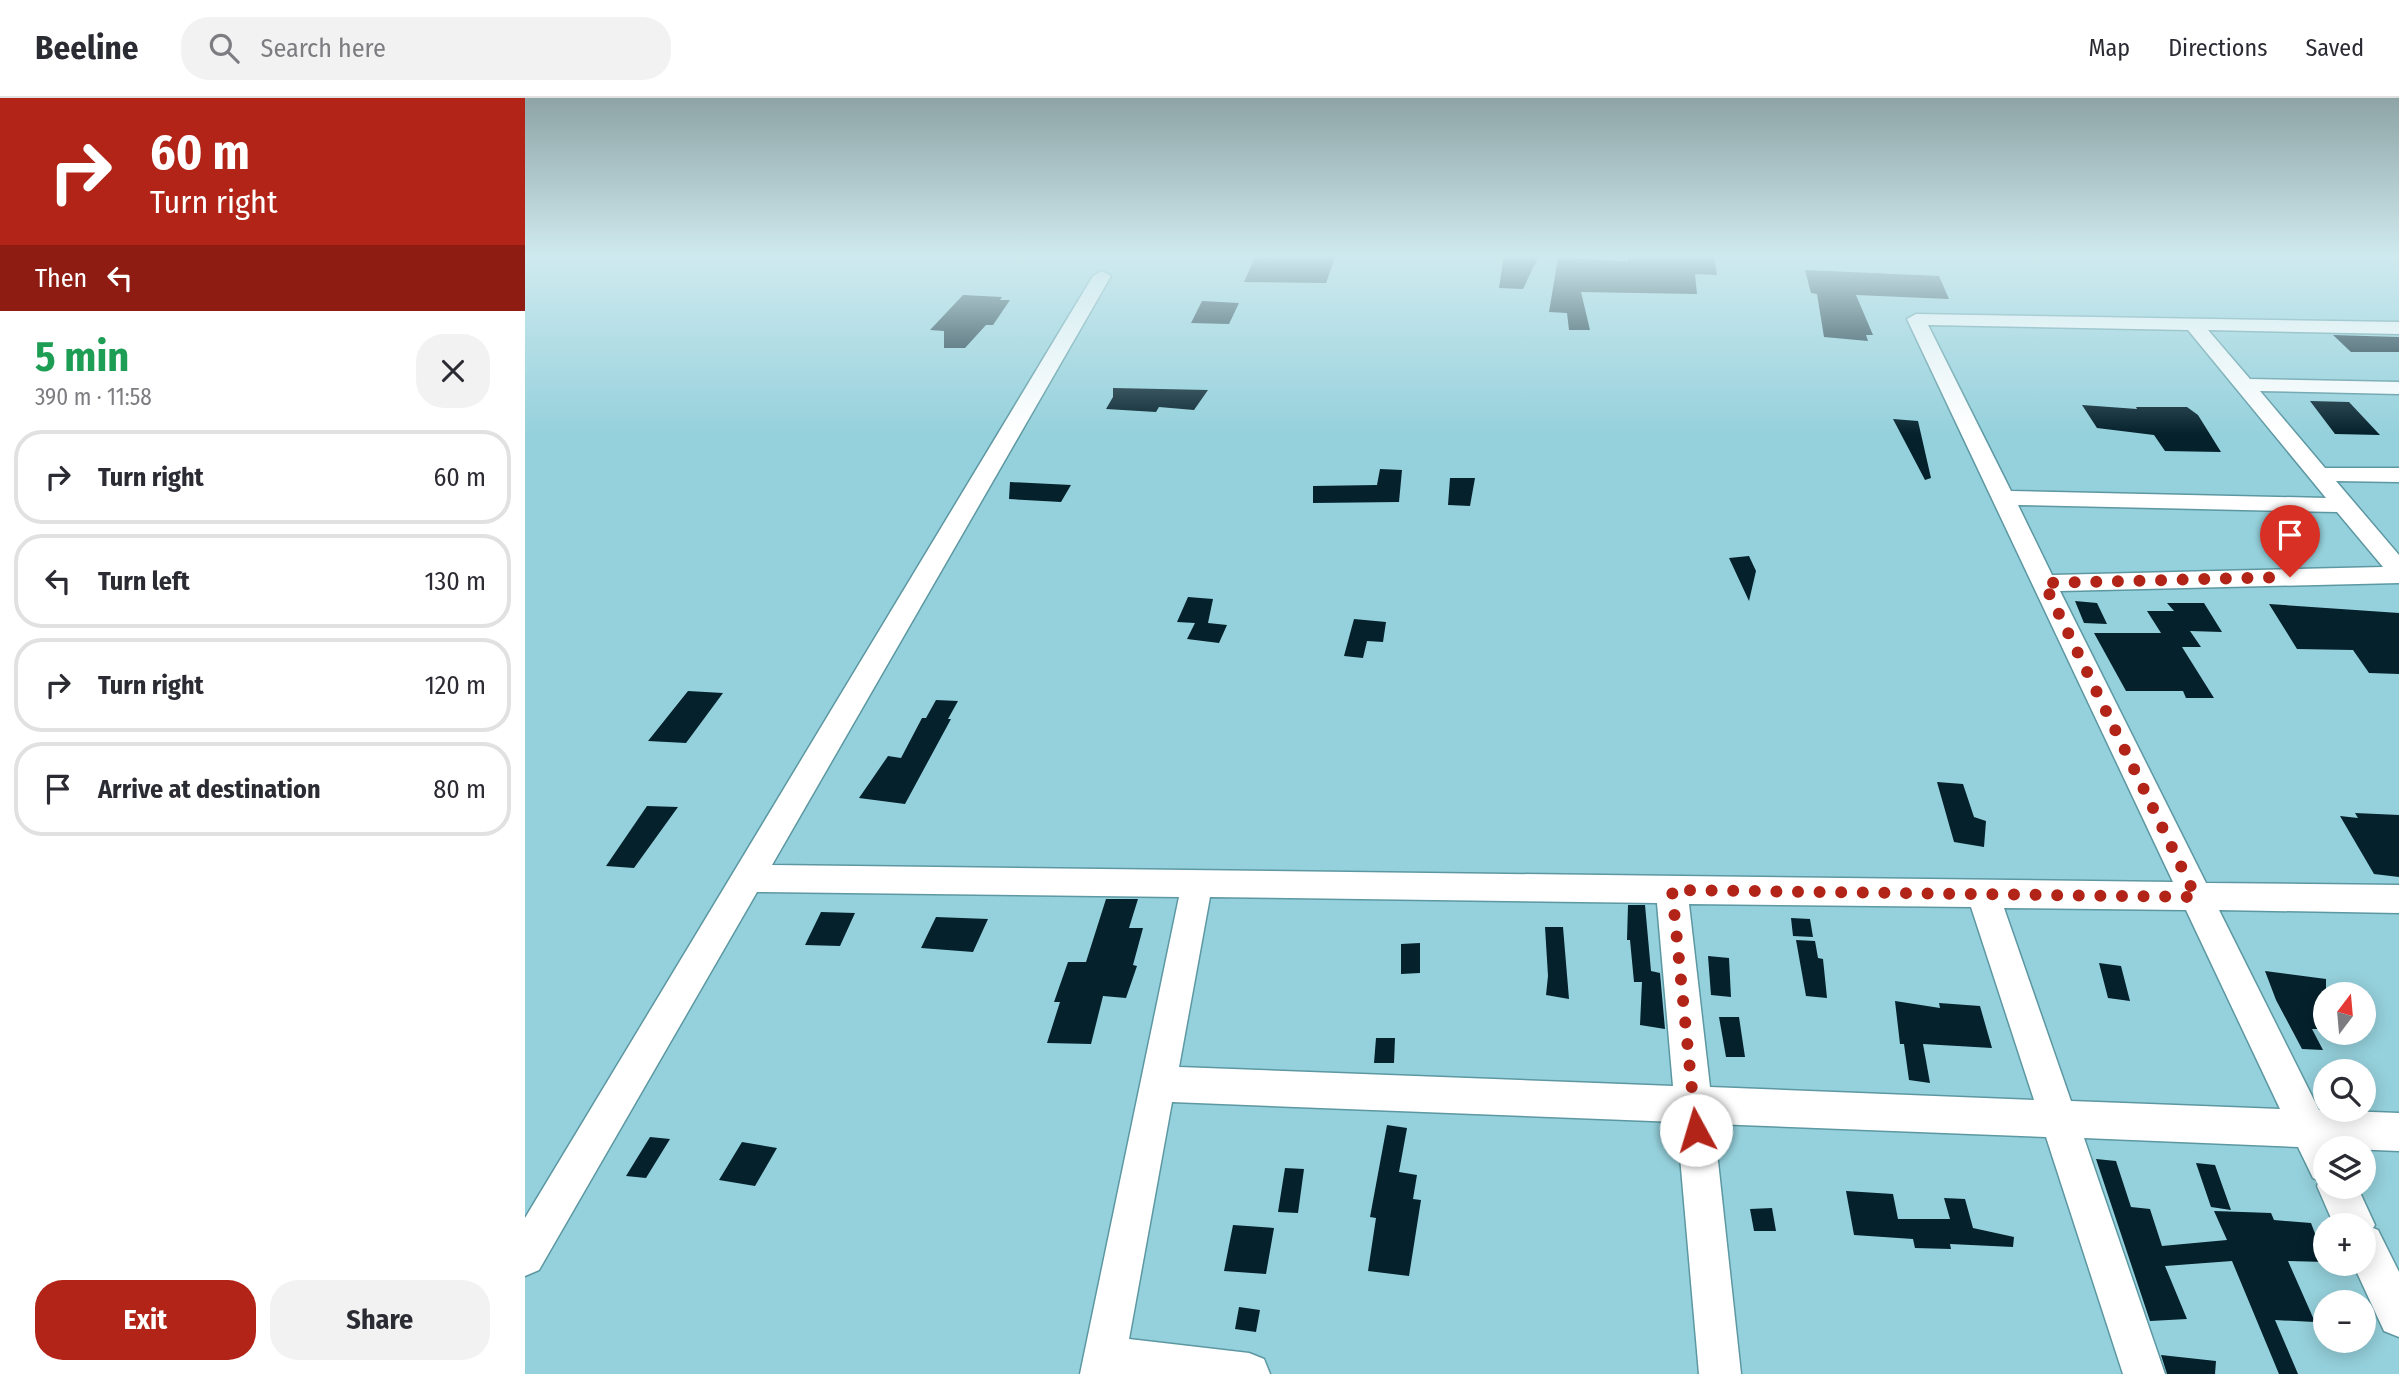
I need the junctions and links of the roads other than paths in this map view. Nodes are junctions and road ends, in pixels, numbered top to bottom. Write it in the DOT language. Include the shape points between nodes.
graph roads {
  1 [pos="1079,315"];
  2 [pos="2193,324"];
  3 [pos="2399,328"];
  4 [pos="2244,385"];
  5 [pos="2399,388"];
  6 [pos="2318,474"];
  7 [pos="2399,475"];
  8 [pos="2003,498"];
  9 [pos="2344,505"];
  10 [pos="2399,573"];
  11 [pos="2044,583"];
  12 [pos="748,878"];
  13 [pos="1197,884"];
  14 [pos="1672,890"];
  15 [pos="1983,894"];
  16 [pos="2196,897"];
  17 [pos="2399,899"];
  18 [pos="1158,1084"];
  19 [pos="1693,1103"];
  20 [pos="2057,1117"];
  21 [pos="2308,1127"];
  22 [pos="2399,1132"];
  23 [pos="2313,1137"];
  24 [pos="525,1256"];
  25 [pos="2376,1269"];
  26 [pos="2399,1316"];
  27 [pos="1103,1366"];
  28 [pos="1248,1374"];
  29 [pos="1720,1374"];
  30 [pos="2144,1374"];
  1 -- 12 [label="street"];
  2 -- 3 [label="street"];
  2 -- 4 [label="street"];
  2 -- 8 [label="street" via="1916,319"];
  4 -- 5 [label="street"];
  4 -- 6 [label="street"];
  6 -- 7 [label="street"];
  6 -- 9 [label="street"];
  8 -- 9 [label="street"];
  8 -- 11 [label="street"];
  9 -- 10 [label="street"];
  10 -- 11 [label="street"];
  11 -- 16 [label="street"];
  12 -- 13 [label="street"];
  12 -- 24 [label="street"];
  13 -- 14 [label="street"];
  13 -- 18 [label="street"];
  14 -- 15 [label="street"];
  14 -- 19 [label="street"];
  15 -- 16 [label="street"];
  15 -- 20 [label="street"];
  16 -- 17 [label="street"];
  16 -- 21 [label="street"];
  18 -- 19 [label="street"];
  18 -- 27 [label="street"];
  19 -- 20 [label="street"];
  19 -- 29 [label="street"];
  20 -- 21 [label="street"];
  20 -- 30 [label="street"];
  21 -- 22 [label="street"];
  21 -- 23 [label="street"];
  25 -- 26 [label="street"];
  27 -- 28 [label="street"];
}
